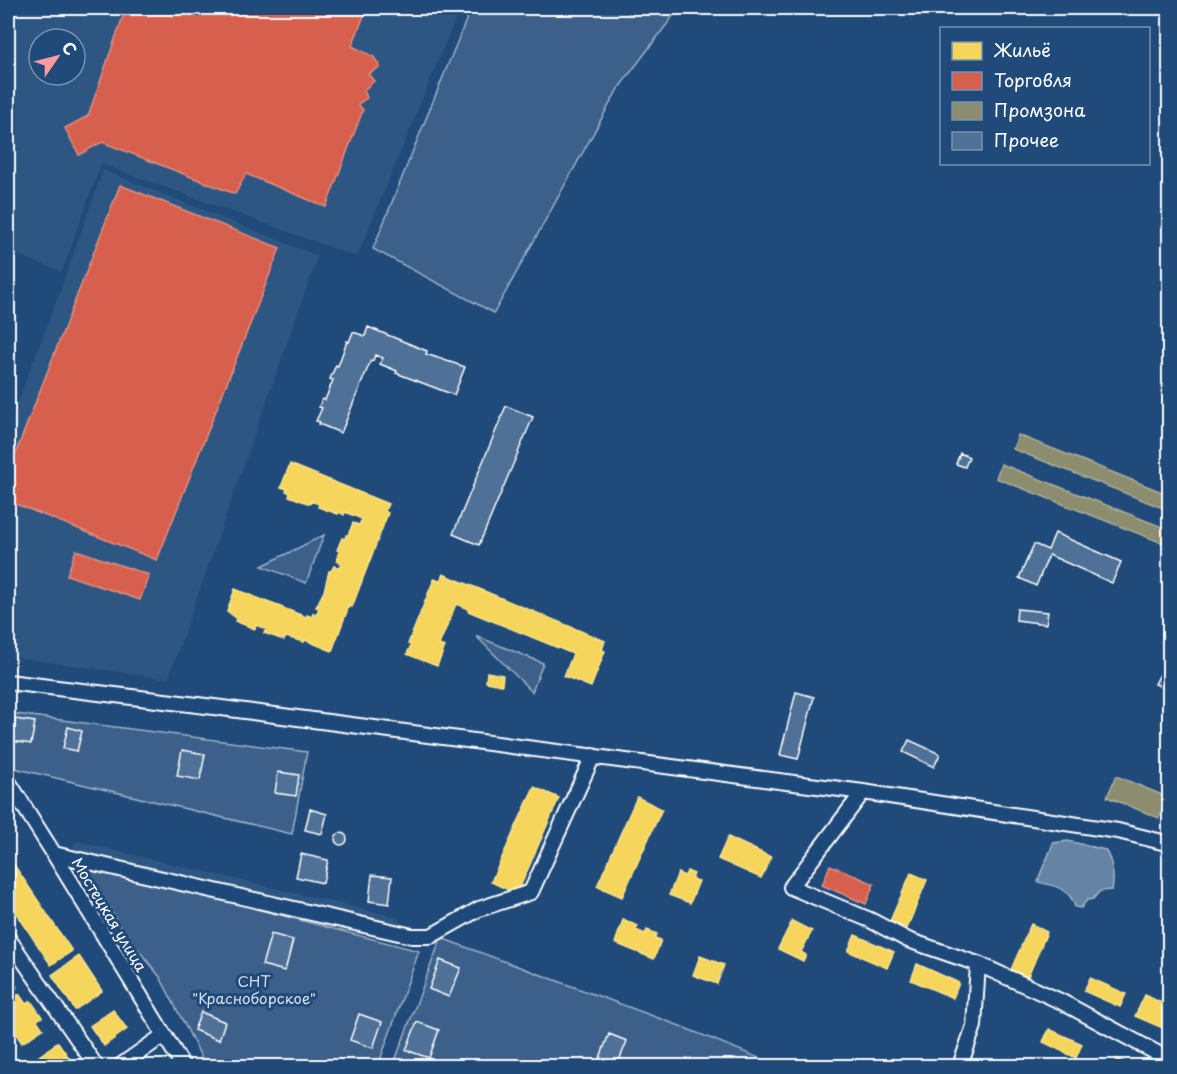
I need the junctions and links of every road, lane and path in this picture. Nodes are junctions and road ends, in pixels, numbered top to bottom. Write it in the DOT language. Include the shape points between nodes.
graph roads {
  1 [pos="8,682"];
  2 [pos="593,756"];
  3 [pos="8,781"];
  4 [pos="864,792"];
  5 [pos="1170,844"];
  6 [pos="54,854"];
  7 [pos="8,938"];
  8 [pos="978,964"];
  9 [pos="164,1035"];
  10 [pos="1170,1060"];
  11 [pos="96,1066"];
  12 [pos="120,1066"];
  13 [pos="183,1066"];
  14 [pos="960,1066"];
  1 -- 2 [label="street"];
  2 -- 4 [label="street"];
  2 -- 6 [label="street" via="531,892 479,909 431,936 411,936"];
  3 -- 6 [label="street, Мостецкая улица"];
  4 -- 5 [label="street" via="1118,831"];
  4 -- 8 [label="street" via="792,887 908,940"];
  6 -- 9 [label="street, Мостецкая улица"];
  7 -- 11 [label="street"];
  8 -- 10 [label="street" via="1060,1001"];
  8 -- 14 [label="street" via="974,1026"];
  9 -- 12 [label="street"];
  9 -- 13 [label="street, Мостецкая улица"];
}
